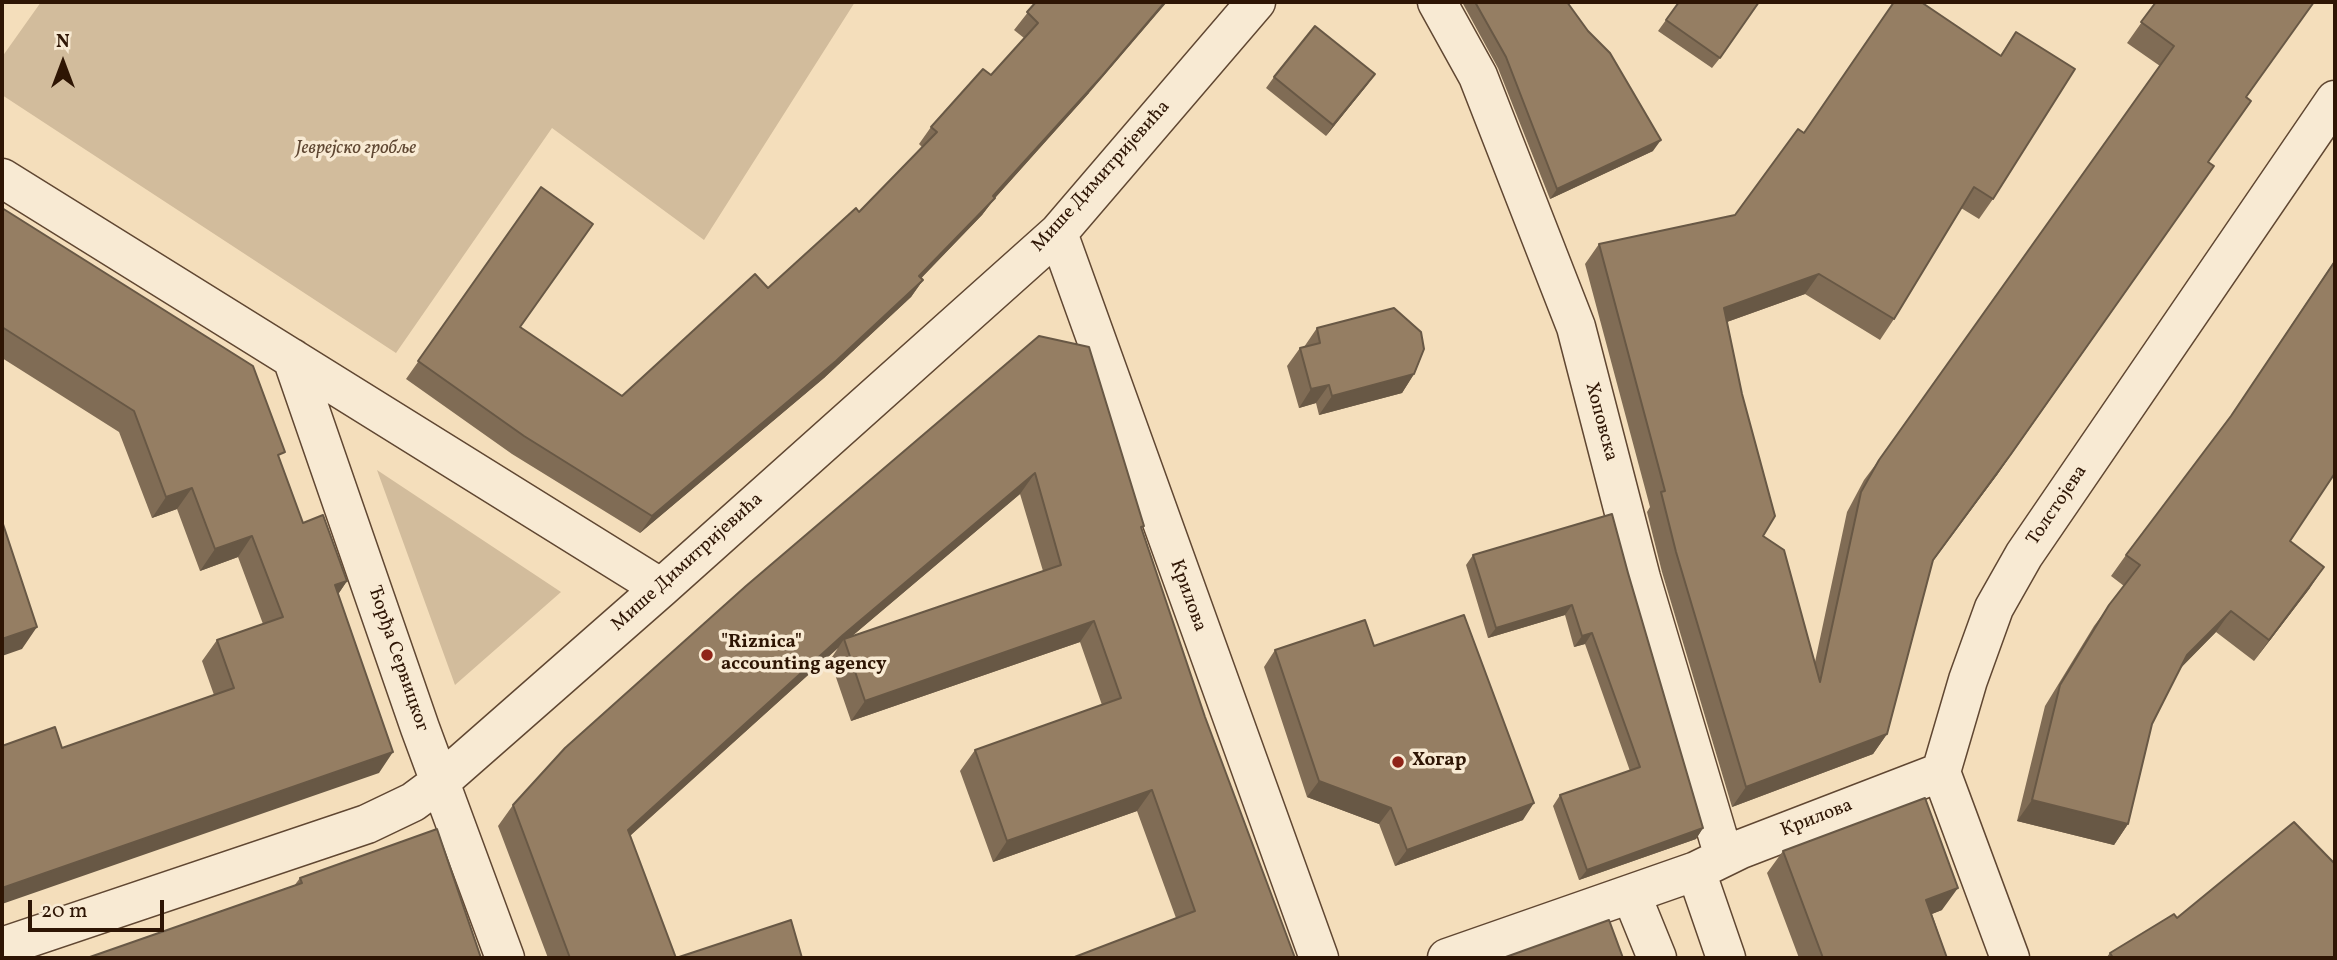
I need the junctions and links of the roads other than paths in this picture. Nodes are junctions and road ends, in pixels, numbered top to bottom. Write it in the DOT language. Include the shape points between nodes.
graph roads {
  1 [pos="1256,2"];
  2 [pos="1437,2"];
  3 [pos="2335,100"];
  4 [pos="2,178"];
  5 [pos="1058,233"];
  6 [pos="292,358"];
  7 [pos="661,588"];
  8 [pos="1941,772"];
  9 [pos="440,782"];
  10 [pos="1710,864"];
  11 [pos="1631,894"];
  12 [pos="2,947"];
  13 [pos="505,958"];
  14 [pos="1319,958"];
  15 [pos="1447,958"];
  16 [pos="1657,958"];
  17 [pos="1726,958"];
  18 [pos="2010,958"];
  1 -- 5 [label="street, Мише Димитријевића"];
  2 -- 10 [label="street, Хоповска" via="1478,76 1576,327"];
  3 -- 8 [label="street, Толстојева" via="2024,555 1994,608"];
  4 -- 6 [label="street"];
  5 -- 7 [label="street, Мише Димитријевића"];
  5 -- 14 [label="street, Крилова"];
  6 -- 7 [label="street"];
  6 -- 9 [label="street, Ђорђа Сервицког"];
  7 -- 9 [label="street, Мише Димитријевића"];
  8 -- 10 [label="street, Крилова"];
  8 -- 18 [label="street"];
  9 -- 12 [label="street, Мише Димитријевића" via="413,802 367,824"];
  9 -- 13 [label="street, Ђорђа Сервицког"];
  10 -- 11 [label="street, Крилова"];
  10 -- 17 [label="street"];
  11 -- 15 [label="street, Крилова"];
  11 -- 16 [label="street"];
}
